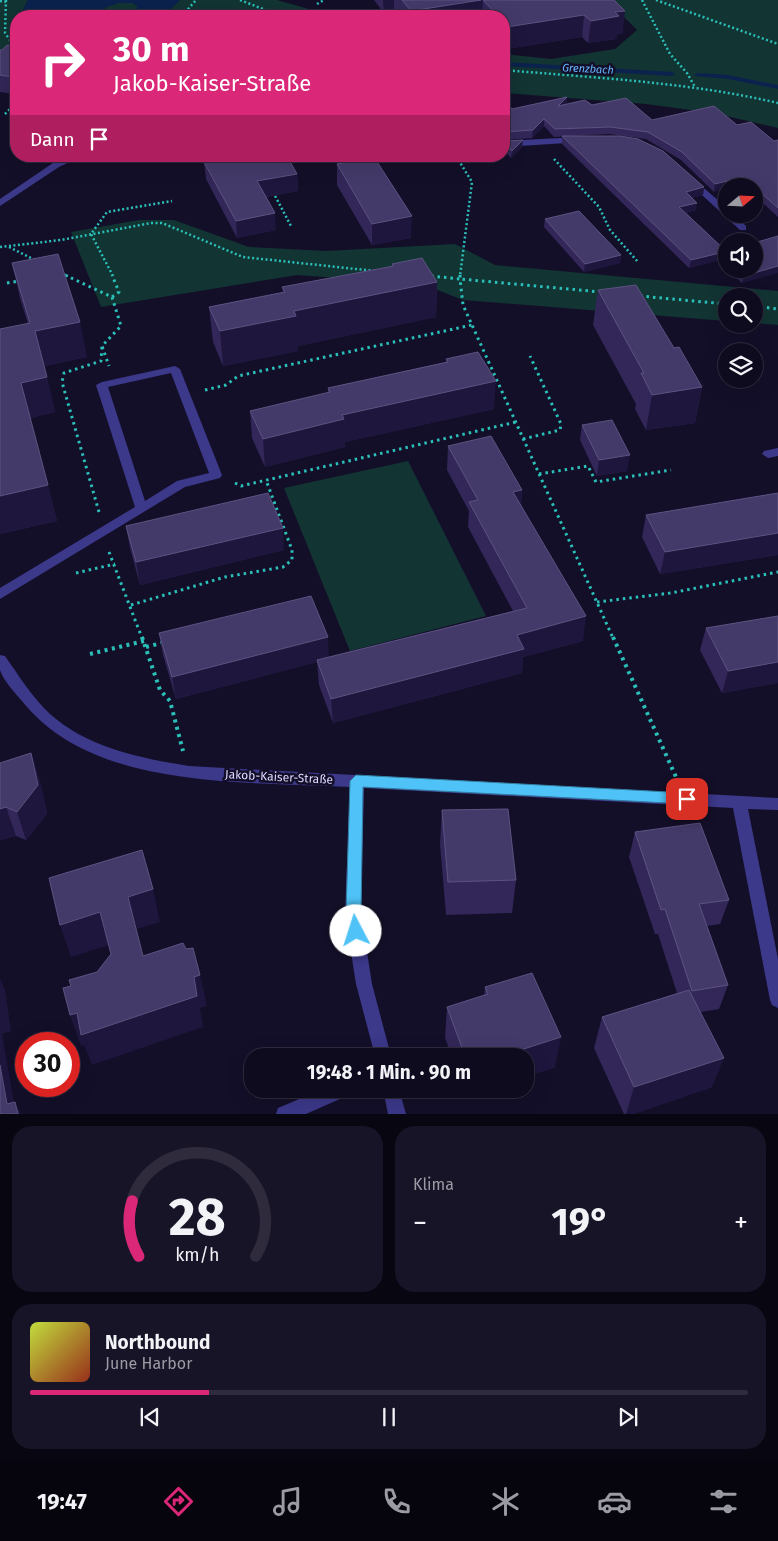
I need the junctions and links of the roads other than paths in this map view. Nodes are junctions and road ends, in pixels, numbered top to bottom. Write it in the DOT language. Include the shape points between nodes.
graph roads {
  1 [pos="588,140"];
  2 [pos="510,144"];
  3 [pos="63,162"];
  4 [pos="687,176"];
  5 [pos="0,203"];
  6 [pos="718,205"];
  7 [pos="738,223"];
  8 [pos="743,228"];
  9 [pos="141,508"];
  10 [pos="0,594"];
  11 [pos="0,660"];
  12 [pos="356,781"];
  13 [pos="739,802"];
  14 [pos="778,804"];
  15 [pos="778,1000"];
  16 [pos="381,1048"];
  17 [pos="322,1098"];
  18 [pos="393,1098"];
  19 [pos="284,1114"];
  20 [pos="397,1114"];
  1 -- 2 [label="street"];
  3 -- 5 [label="street"];
  4 -- 6 [label="street"];
  7 -- 8 [label="street"];
  9 -- 9 [label="street" via="181,484 216,476 175,369 102,385"];
  9 -- 10 [label="street"];
  11 -- 12 [label="street, Jakob-Kaiser-Straße" via="27,699 54,725 120,757 189,772"];
  12 -- 13 [label="street, Jakob-Kaiser-Straße"];
  12 -- 16 [label="street" via="354,914 364,984"];
  13 -- 14 [label="street, Jakob-Kaiser-Straße"];
  13 -- 15 [label="street"];
  17 -- 19 [label="street"];
  18 -- 20 [label="street"];
}
